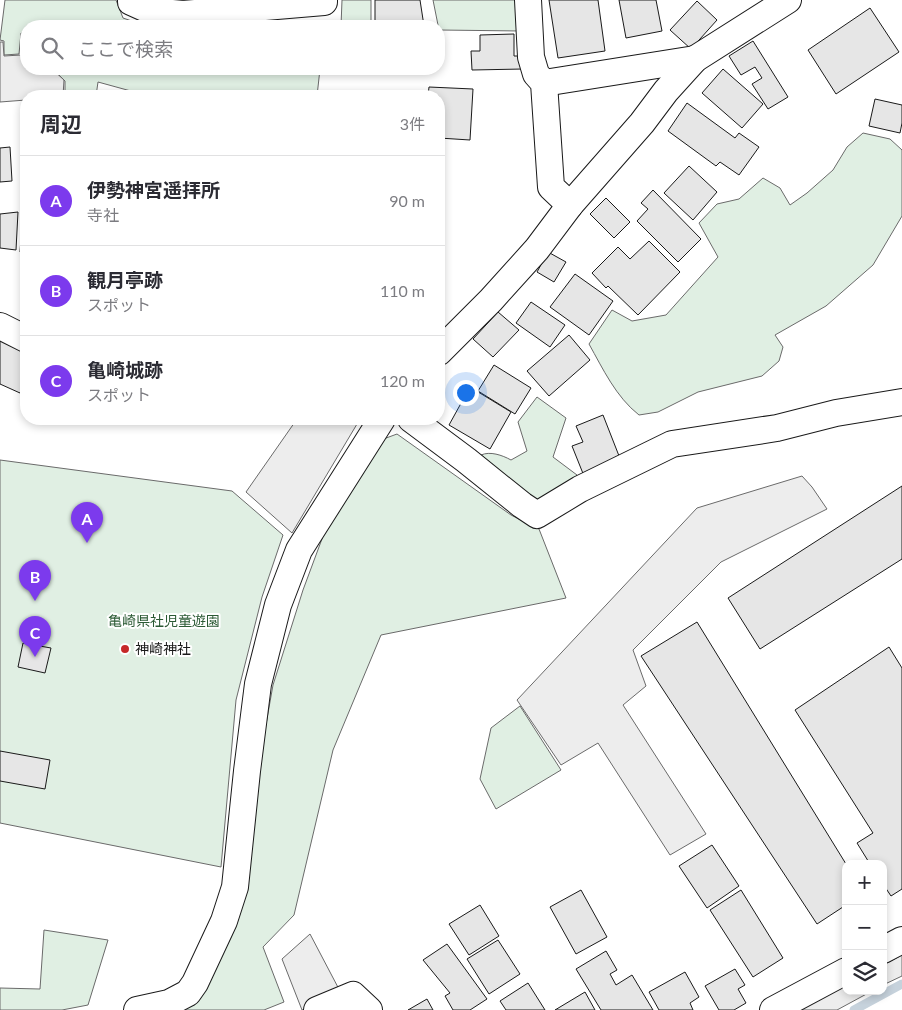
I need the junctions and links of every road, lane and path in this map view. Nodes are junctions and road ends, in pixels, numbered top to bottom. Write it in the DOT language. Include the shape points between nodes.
graph roads {
  1 [pos="131,0"];
  2 [pos="324,0"];
  3 [pos="528,0"];
  4 [pos="771,4"];
  5 [pos="695,58"];
  6 [pos="544,84"];
  7 [pos="570,205"];
  8 [pos="0,326"];
  9 [pos="20,336"];
  10 [pos="445,346"];
  11 [pos="902,402"];
  12 [pos="378,425"];
  13 [pos="419,425"];
  14 [pos="902,940"];
  15 [pos="887,948"];
  16 [pos="842,973"];
  17 [pos="137,1010"];
  18 [pos="317,1010"];
  19 [pos="369,1010"];
  20 [pos="774,1010"];
  1 -- 2 [label="street" via="151,11 183,14"];
  3 -- 6 [label="street" via="531,56 536,74"];
  4 -- 5 [label="street"];
  5 -- 6 [label="street"];
  5 -- 7 [label="street"];
  6 -- 7 [label="street" via="551,187"];
  7 -- 10 [label="street" via="492,300"];
  8 -- 9 [label="street"];
  11 -- 13 [label="street" via="836,413 776,428 672,444 580,489 537,515"];
  12 -- 17 [label="street" via="299,550 278,605 258,684 235,887 224,921 188,993 169,1003"];
  14 -- 15 [label="street"];
  16 -- 20 [label="street"];
  18 -- 19 [label="street" via="353,995"];
}
